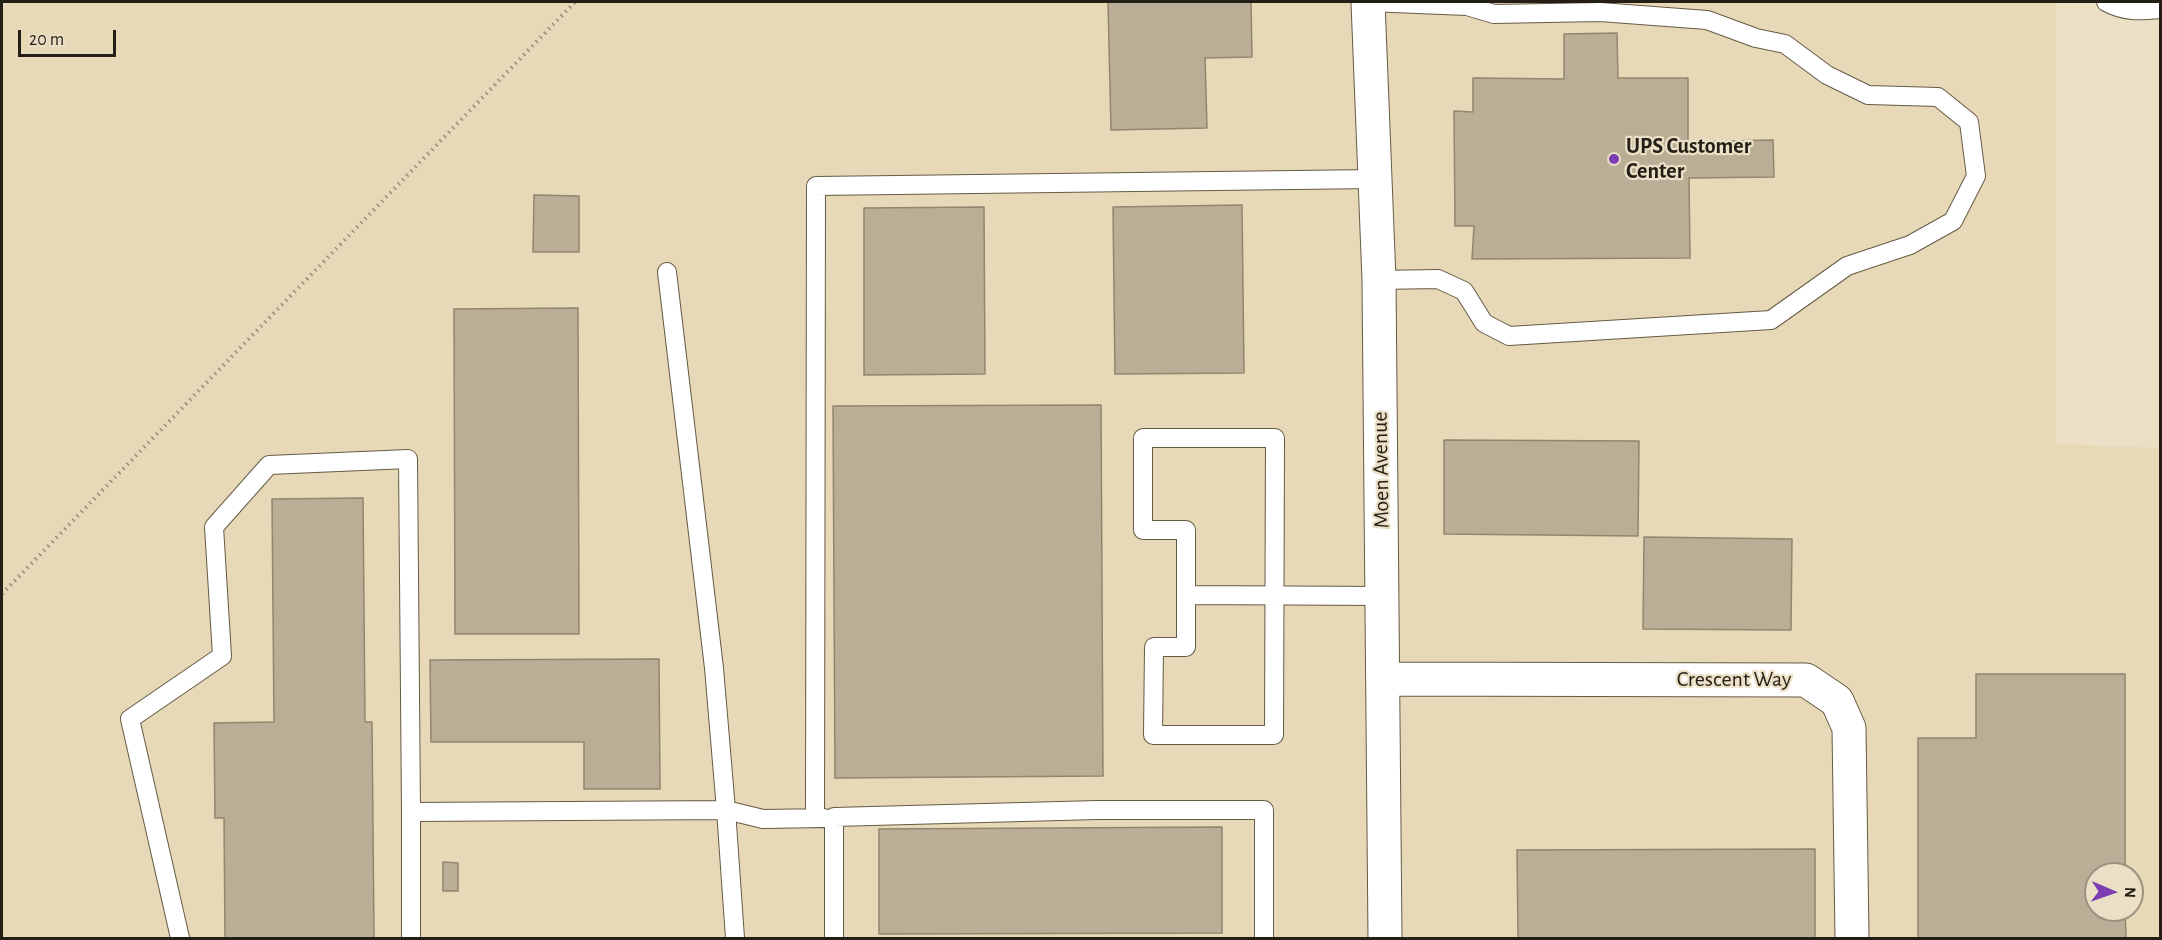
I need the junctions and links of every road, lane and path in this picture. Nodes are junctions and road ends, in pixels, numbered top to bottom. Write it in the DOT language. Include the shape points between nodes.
graph roads {
  1 [pos="575,2"];
  2 [pos="1368,2"];
  3 [pos="2106,2"];
  4 [pos="2160,9"];
  5 [pos="1376,179"];
  6 [pos="667,272"];
  7 [pos="1379,280"];
  8 [pos="2,594"];
  9 [pos="1186,595"];
  10 [pos="1383,596"];
  11 [pos="1274,597"];
  12 [pos="1383,679"];
  13 [pos="726,810"];
  14 [pos="411,812"];
  15 [pos="815,818"];
  16 [pos="834,818"];
  17 [pos="180,939"];
  18 [pos="411,939"];
  19 [pos="735,939"];
  20 [pos="834,939"];
  21 [pos="1264,939"];
  22 [pos="1385,939"];
  23 [pos="1852,939"];
  1 -- 8 [label="path"];
  2 -- 5 [label="street, Moen Avenue"];
  2 -- 7 [label="lane" via="1467,6 1494,14 1600,12 1707,20 1785,44 1827,75 1868,94 1938,97 1969,123 1976,176 1953,221 1910,245 1847,266 1771,320 1509,336 1484,323 1464,291 1438,279"];
  3 -- 4 [label="lane" via="2136,11"];
  5 -- 7 [label="street, Moen Avenue"];
  5 -- 15 [label="lane" via="816,186"];
  6 -- 13 [label="lane" via="714,668"];
  7 -- 10 [label="street, Moen Avenue"];
  9 -- 11 [label="lane"];
  9 -- 11 [label="lane" via="1186,647 1154,647 1154,735 1274,735"];
  9 -- 11 [label="lane" via="1186,530 1143,530 1143,438 1275,438"];
  10 -- 11 [label="lane"];
  10 -- 12 [label="street, Moen Avenue"];
  12 -- 22 [label="street, Moen Avenue"];
  12 -- 23 [label="street, Crescent Way" via="1806,680 1837,701 1849,728"];
  13 -- 14 [label="lane"];
  13 -- 15 [label="lane" via="763,819"];
  13 -- 19 [label="lane"];
  14 -- 17 [label="lane" via="408,459 269,465 214,527 222,656 130,719"];
  14 -- 18 [label="lane"];
  15 -- 16 [label="lane"];
  16 -- 20 [label="lane"];
  16 -- 21 [label="lane" via="1098,810 1264,810"];
}
